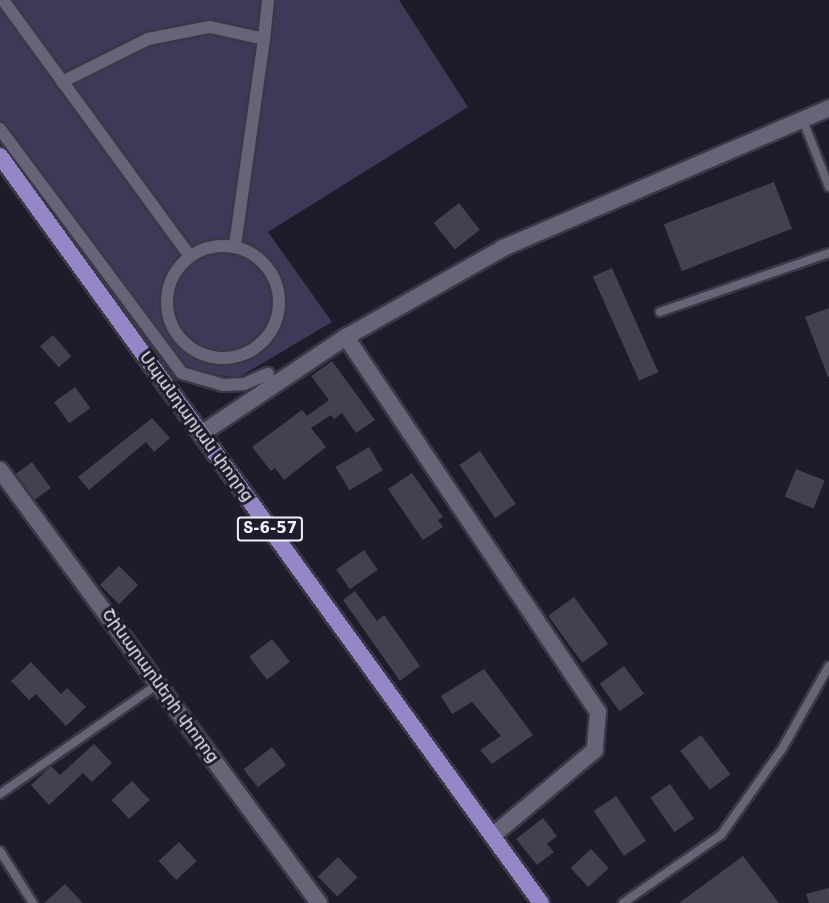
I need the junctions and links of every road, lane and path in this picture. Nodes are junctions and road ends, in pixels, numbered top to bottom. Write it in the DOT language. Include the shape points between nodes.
graph roads {
  1 [pos="3,0"];
  2 [pos="268,0"];
  3 [pos="264,39"];
  4 [pos="62,82"];
  5 [pos="829,108"];
  6 [pos="802,117"];
  7 [pos="0,129"];
  8 [pos="3,165"];
  9 [pos="829,187"];
  10 [pos="235,246"];
  11 [pos="829,252"];
  12 [pos="189,255"];
  13 [pos="660,312"];
  14 [pos="171,324"];
  15 [pos="151,335"];
  16 [pos="346,337"];
  17 [pos="268,374"];
  18 [pos="201,434"];
  19 [pos="0,470"];
  20 [pos="829,666"];
  21 [pos="158,684"];
  22 [pos="0,794"];
  23 [pos="492,836"];
  24 [pos="0,851"];
  25 [pos="33,903"];
  26 [pos="319,903"];
  27 [pos="541,903"];
  28 [pos="623,903"];
  1 -- 4 [label="street"];
  2 -- 3 [label="street"];
  3 -- 4 [label="street" via="210,27 148,39"];
  3 -- 10 [label="street"];
  4 -- 12 [label="street"];
  5 -- 6 [label="street"];
  6 -- 9 [label="lane"];
  6 -- 16 [label="street" via="503,248"];
  7 -- 15 [label="street"];
  8 -- 18 [label="main road, Սպանդարյան փողոց / Տ-6-57"];
  10 -- 12 [label="street" via="211,246"];
  10 -- 14 [label="street" via="265,262 280,293 275,327 252,353 218,360 186,346"];
  11 -- 13 [label="lane"];
  12 -- 14 [label="street" via="168,283 167,317"];
  14 -- 15 [label="street"];
  15 -- 17 [label="street" via="182,373 200,381 244,384"];
  16 -- 18 [label="street"];
  16 -- 23 [label="street" via="598,712 595,750"];
  18 -- 23 [label="main road, Սպանդարյան փողոց / Տ-6-57"];
  19 -- 21 [label="street, Շինարարների փողոց"];
  20 -- 28 [label="lane" via="782,749 721,836"];
  21 -- 22 [label="lane"];
  21 -- 26 [label="street, Շինարարների փողոց"];
  23 -- 27 [label="main road, Սպանդարյան փողոց / Տ-6-57"];
  24 -- 25 [label="lane"];
}
